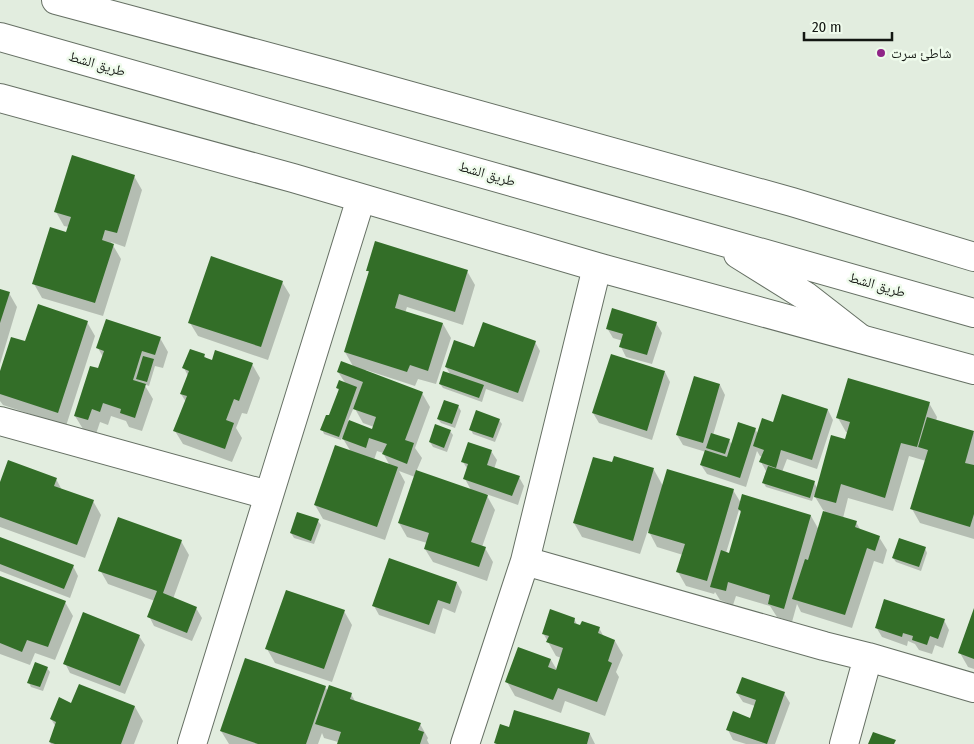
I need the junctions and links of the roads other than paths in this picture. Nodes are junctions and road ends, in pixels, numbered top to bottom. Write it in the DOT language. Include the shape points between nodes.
graph roads {
  1 [pos="56,0"];
  2 [pos="0,37"];
  3 [pos="0,98"];
  4 [pos="362,198"];
  5 [pos="709,237"];
  6 [pos="974,257"];
  7 [pos="598,267"];
  8 [pos="974,313"];
  9 [pos="861,339"];
  10 [pos="974,370"];
  11 [pos="0,421"];
  12 [pos="268,495"];
  13 [pos="525,561"];
  14 [pos="868,657"];
  15 [pos="974,688"];
  16 [pos="192,744"];
  17 [pos="465,744"];
  18 [pos="844,744"];
  1 -- 6 [label="street" via="783,199"];
  2 -- 5 [label="street, طريق الشط"];
  3 -- 4 [label="street"];
  4 -- 7 [label="street"];
  4 -- 12 [label="street"];
  5 -- 8 [label="street, طريق الشط"];
  5 -- 9 [label="street" via="807,297"];
  7 -- 9 [label="street"];
  7 -- 13 [label="street"];
  9 -- 10 [label="street"];
  11 -- 12 [label="street"];
  12 -- 16 [label="street"];
  13 -- 14 [label="street"];
  13 -- 17 [label="street"];
  14 -- 15 [label="street"];
  14 -- 18 [label="street"];
}
